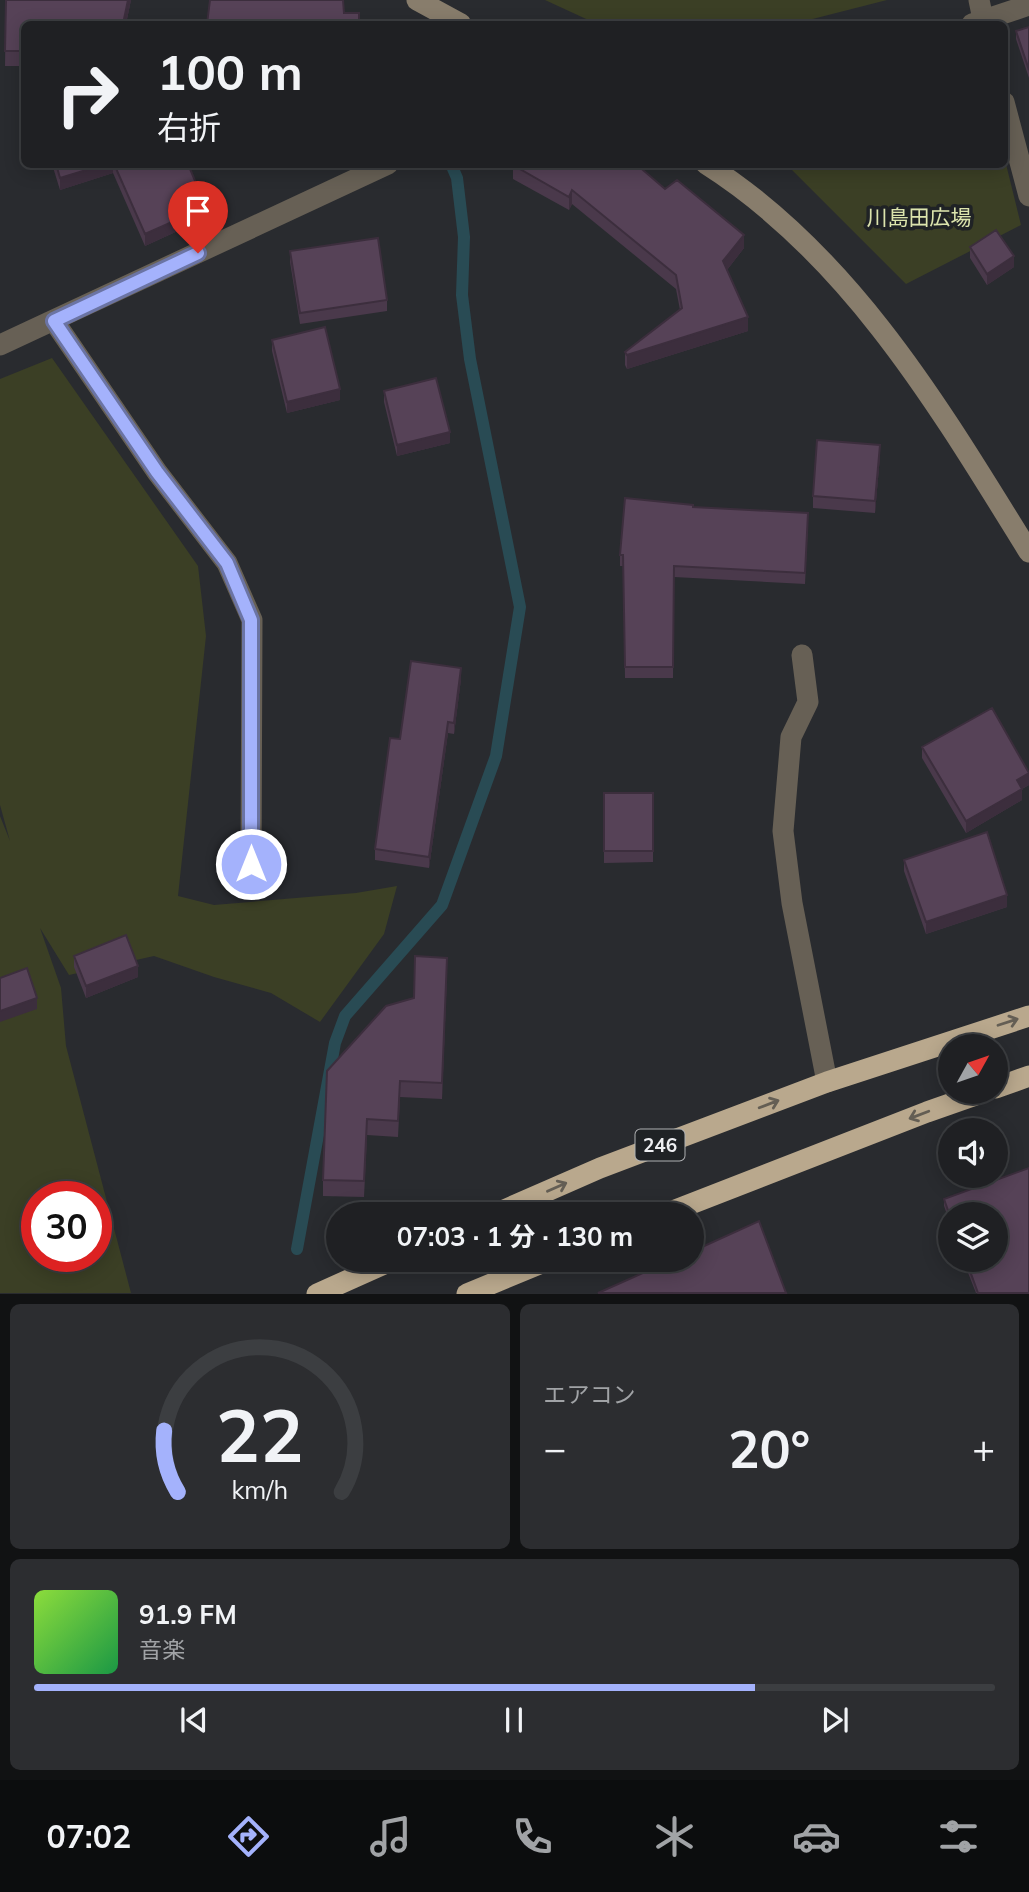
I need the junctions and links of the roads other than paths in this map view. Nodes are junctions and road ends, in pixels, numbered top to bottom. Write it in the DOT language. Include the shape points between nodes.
graph roads {
  1 [pos="417,0"];
  2 [pos="979,0"];
  3 [pos="1029,5"];
  4 [pos="456,21"];
  5 [pos="980,21"];
  6 [pos="988,21"];
  7 [pos="1008,117"];
  8 [pos="379,168"];
  9 [pos="712,168"];
  10 [pos="1029,196"];
  11 [pos="54,321"];
  12 [pos="0,345"];
  13 [pos="1029,552"];
  14 [pos="802,655"];
  15 [pos="251,864"];
  16 [pos="1029,1016"];
  17 [pos="1029,1076"];
  18 [pos="827,1082"];
  19 [pos="1008,1084"];
  20 [pos="950,1104"];
  21 [pos="522,1202"];
  22 [pos="696,1202"];
  23 [pos="365,1272"];
  24 [pos="519,1272"];
  25 [pos="317,1293"];
  26 [pos="467,1293"];
  1 -- 4 [label="street"];
  2 -- 5 [label="street"];
  3 -- 6 [label="street"];
  7 -- 10 [label="street"];
  8 -- 11 [label="street"];
  9 -- 13 [label="street" via="812,250 895,344"];
  11 -- 12 [label="street"];
  11 -- 15 [label="street" via="157,472 227,563 251,620"];
  14 -- 18 [label="street" via="808,702 791,737 783,831 792,903"];
  18 -- 16 [label="highway, 246, one-way"];
  17 -- 19 [label="highway"];
  21 -- 18 [label="highway, 246, one-way"];
  20 -- 22 [label="highway, one-way"];
  23 -- 25 [label="highway"];
  24 -- 26 [label="highway"];
}
